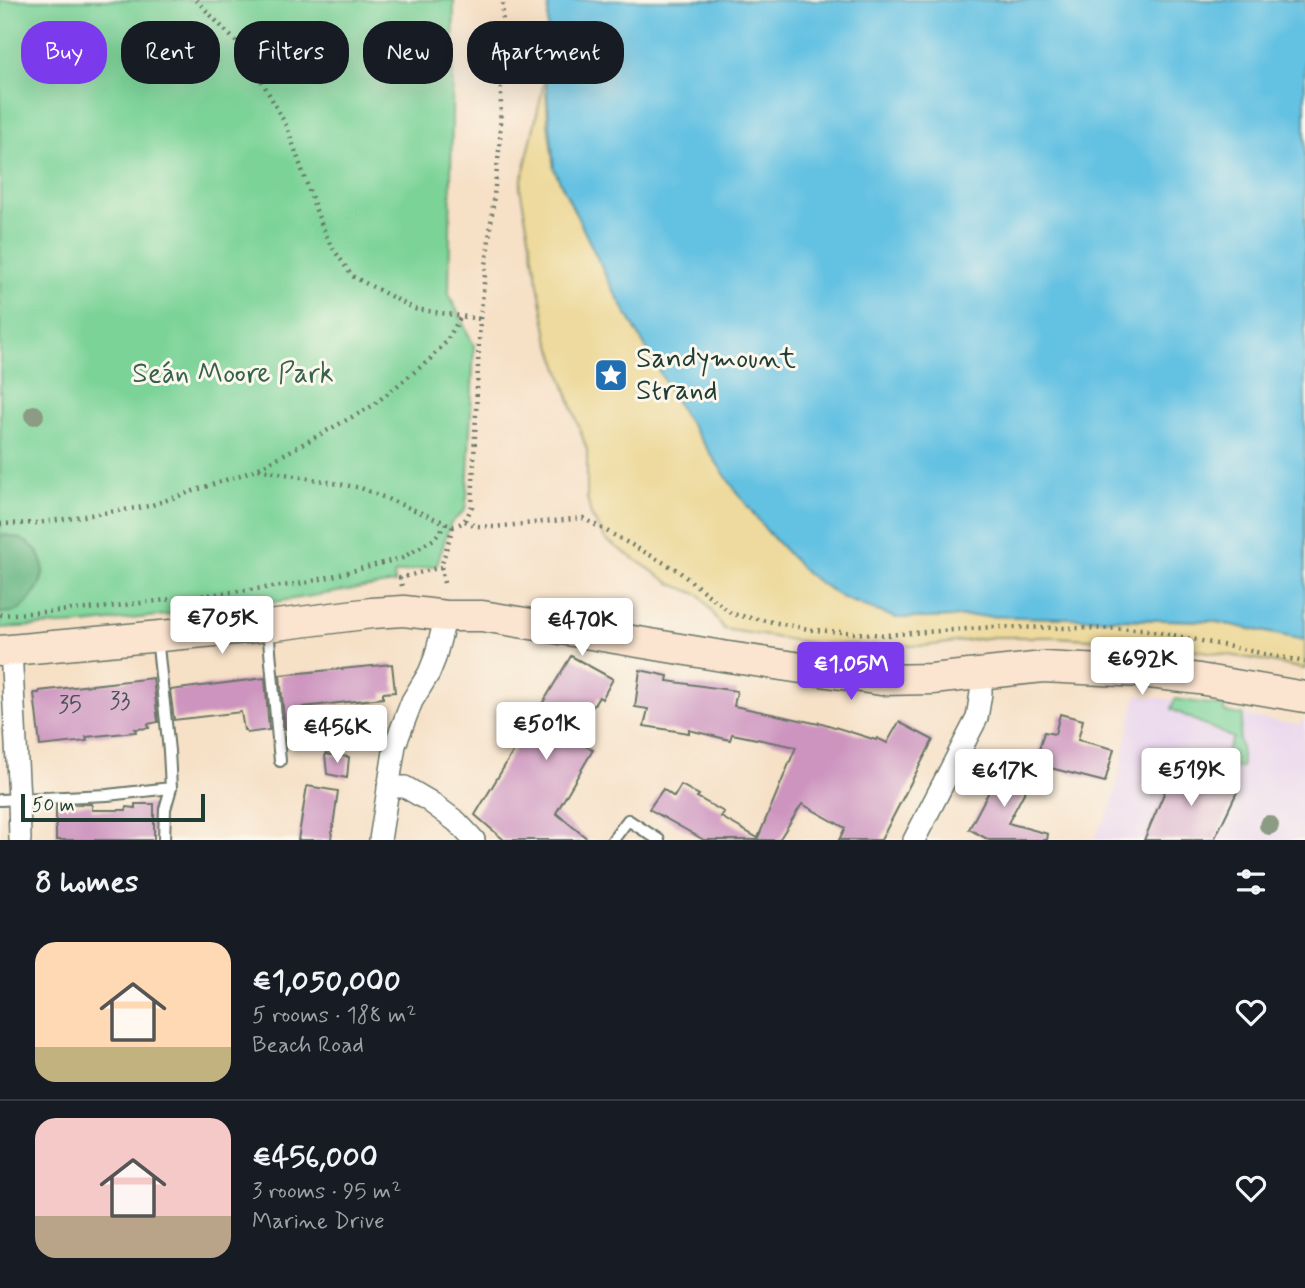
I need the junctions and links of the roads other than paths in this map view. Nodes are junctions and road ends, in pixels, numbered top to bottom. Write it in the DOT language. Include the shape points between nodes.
graph roads {
  1 [pos="446,617"];
  2 [pos="268,626"];
  3 [pos="157,637"];
  4 [pos="5,651"];
  5 [pos="981,674"];
  6 [pos="1305,697"];
  7 [pos="280,761"];
  8 [pos="388,786"];
  9 [pos="171,788"];
  10 [pos="10,800"];
  11 [pos="20,840"];
  12 [pos="164,840"];
  13 [pos="380,840"];
  14 [pos="474,840"];
  15 [pos="613,840"];
  16 [pos="659,840"];
  17 [pos="914,840"];
  1 -- 2 [label="main road" via="404,611"];
  1 -- 5 [label="main road" via="482,616 881,680"];
  1 -- 8 [label="street" via="435,658 395,745"];
  2 -- 3 [label="main road"];
  2 -- 7 [label="lane"];
  3 -- 4 [label="main road"];
  3 -- 9 [label="lane"];
  4 -- 10 [label="street"];
  5 -- 6 [label="main road" via="1043,667 1142,672"];
  5 -- 17 [label="street" via="977,718"];
  8 -- 13 [label="street"];
  8 -- 14 [label="street" via="405,787 429,801"];
  9 -- 10 [label="lane"];
  9 -- 12 [label="lane"];
  10 -- 11 [label="street"];
  15 -- 16 [label="lane" via="628,820"];
}
